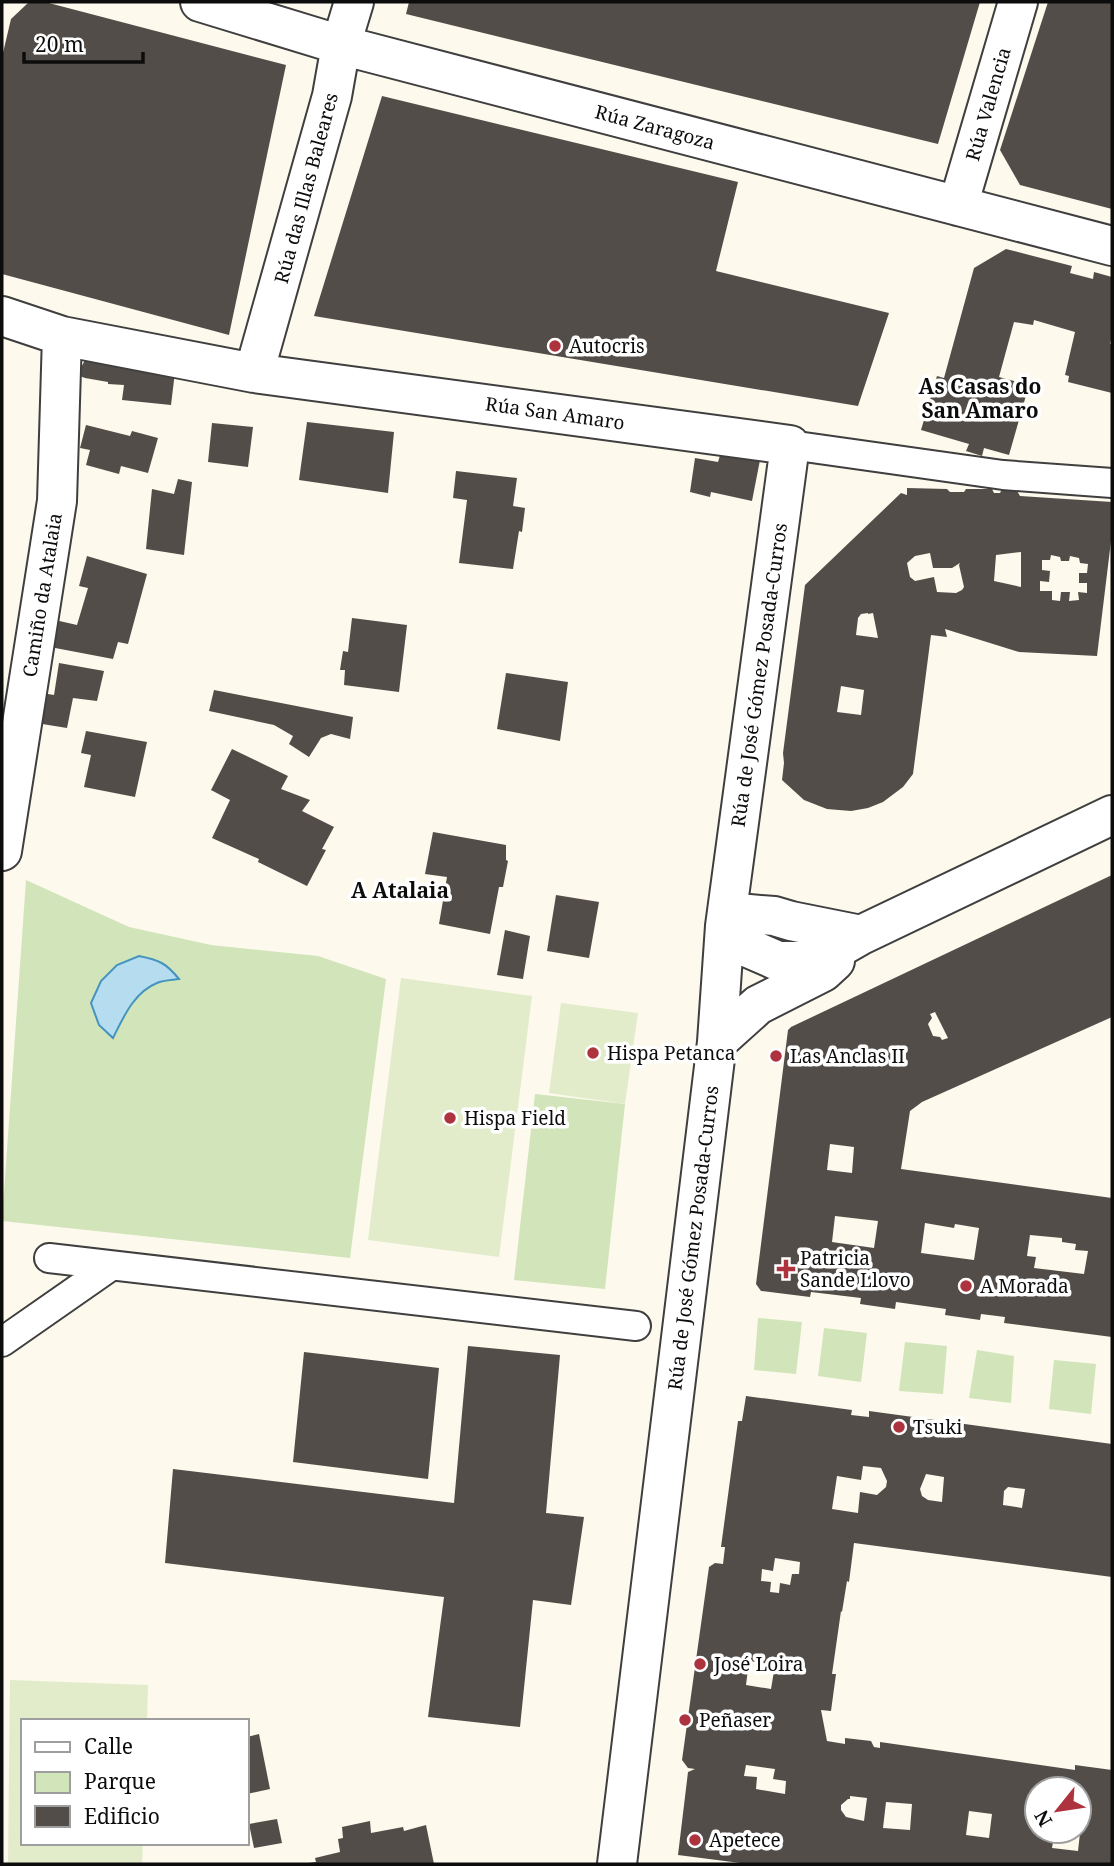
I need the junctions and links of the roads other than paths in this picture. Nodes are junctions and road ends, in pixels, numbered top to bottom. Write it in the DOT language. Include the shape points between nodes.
graph roads {
  1 [pos="200,2"];
  2 [pos="354,2"];
  3 [pos="1018,2"];
  4 [pos="341,45"];
  5 [pos="958,205"];
  6 [pos="1112,246"];
  7 [pos="2,316"];
  8 [pos="62,336"];
  9 [pos="254,373"];
  10 [pos="790,445"];
  11 [pos="1112,483"];
  12 [pos="1112,815"];
  13 [pos="2,851"];
  14 [pos="725,926"];
  15 [pos="861,935"];
  16 [pos="717,1042"];
  17 [pos="49,1258"];
  18 [pos="111,1266"];
  19 [pos="636,1326"];
  20 [pos="2,1342"];
  21 [pos="617,1864"];
  1 -- 4 [label="street, Rúa Zaragoza"];
  2 -- 4 [label="street, Rúa das Illas Baleares"];
  3 -- 5 [label="street, Rúa Valencia"];
  4 -- 5 [label="street, Rúa Zaragoza"];
  4 -- 9 [label="street, Rúa das Illas Baleares" via="332,96"];
  5 -- 6 [label="street, Rúa Zaragoza"];
  7 -- 8 [label="street, Rúa San Amaro"];
  8 -- 9 [label="street, Rúa San Amaro"];
  8 -- 13 [label="street, Camiño da Atalaia" via="57,501"];
  9 -- 10 [label="street, Rúa San Amaro"];
  10 -- 11 [label="street, Rúa San Amaro" via="1003,475"];
  10 -- 14 [label="street, Rúa de José Gómez Posada-Curros"];
  12 -- 15 [label="street"];
  14 -- 15 [label="street" via="748,914"];
  14 -- 16 [label="street, Rúa de José Gómez Posada-Curros"];
  15 -- 16 [label="street" via="823,972 758,1005"];
  16 -- 21 [label="street, Rúa de José Gómez Posada-Curros"];
  17 -- 18 [label="street"];
  18 -- 19 [label="street"];
  18 -- 20 [label="street"];
}
